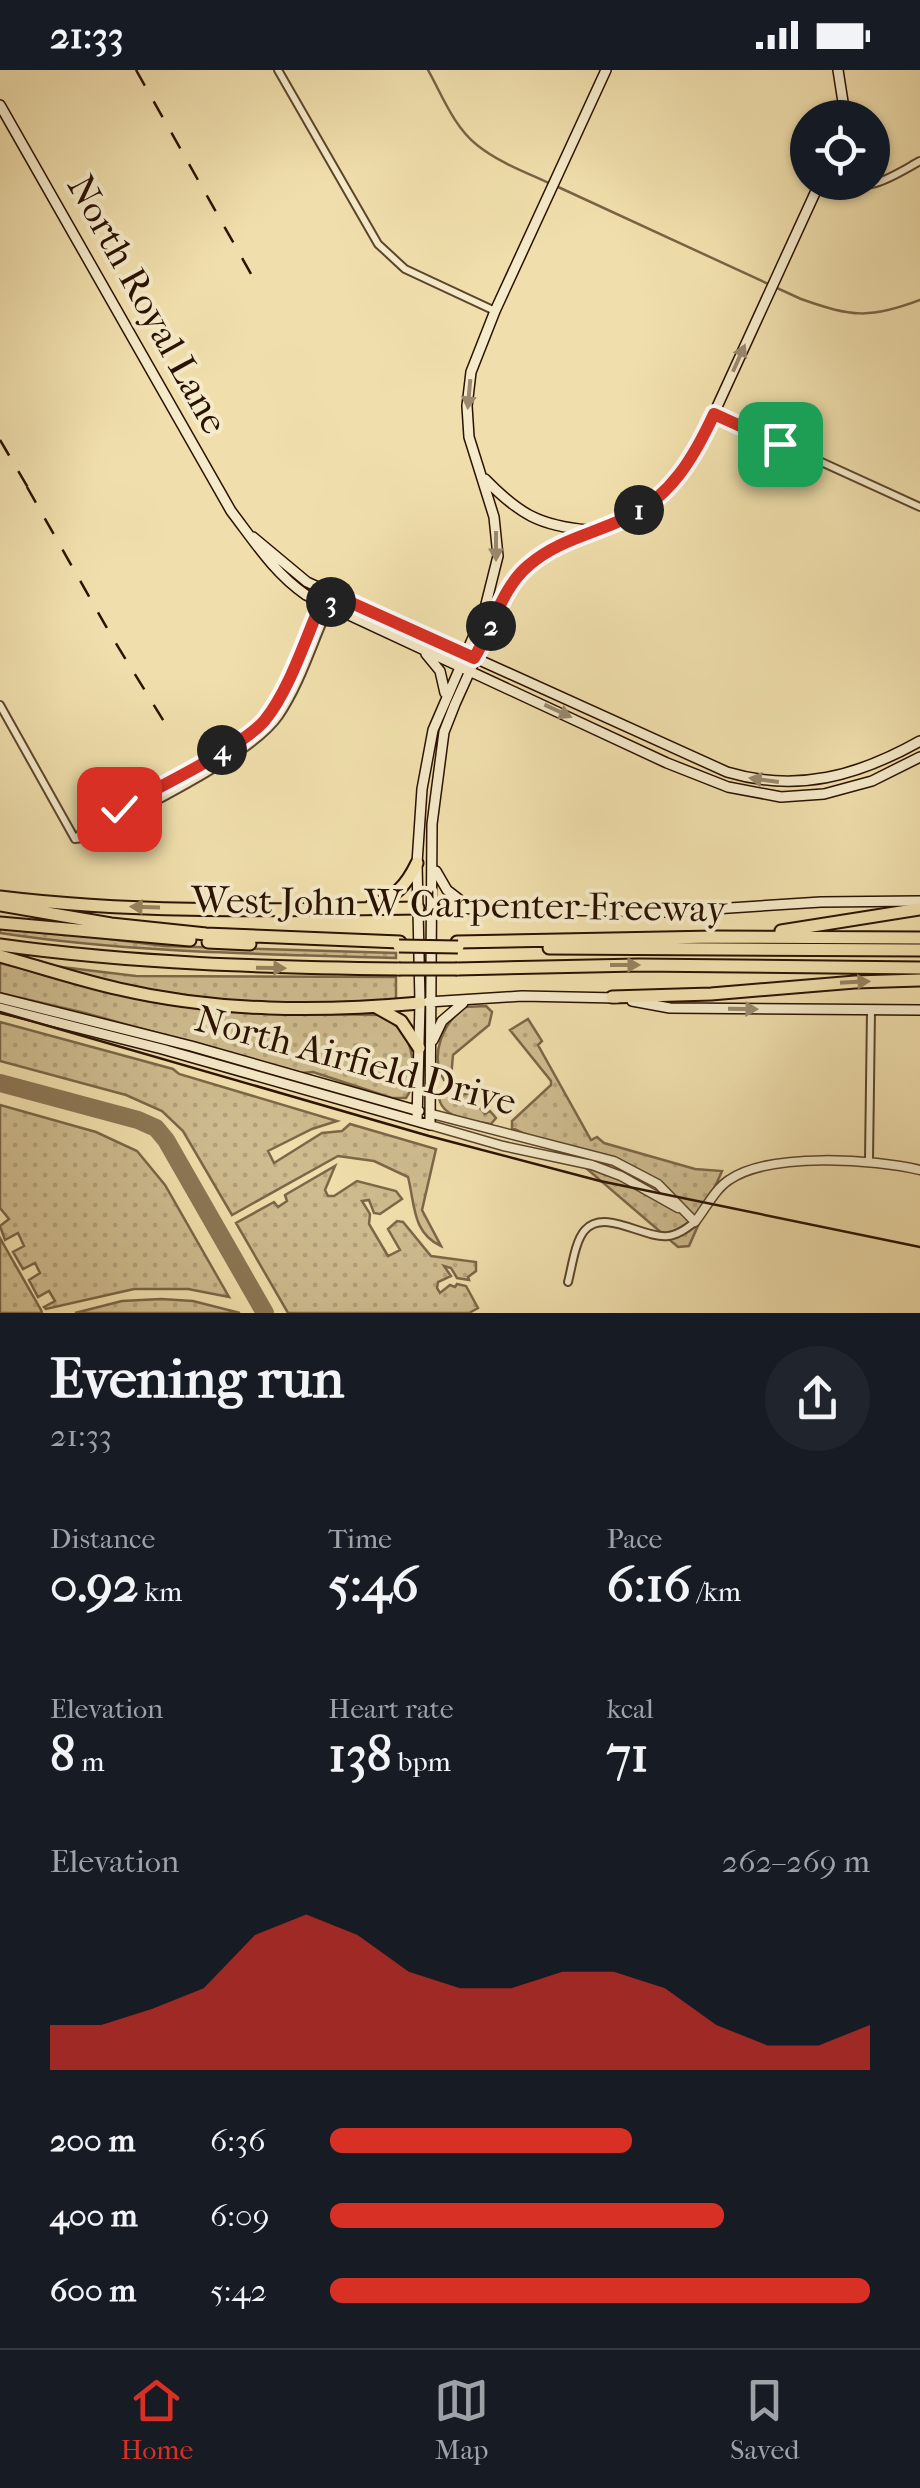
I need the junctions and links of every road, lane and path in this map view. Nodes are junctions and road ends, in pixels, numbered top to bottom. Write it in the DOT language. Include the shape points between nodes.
graph roads {
  1 [pos="278,70"];
  2 [pos="606,70"];
  3 [pos="838,70"];
  4 [pos="843,100"];
  5 [pos="0,104"];
  6 [pos="920,161"];
  7 [pos="890,177"];
  8 [pos="812,200"];
  9 [pos="495,311"];
  10 [pos="714,414"];
  11 [pos="484,479"];
  12 [pos="920,507"];
  13 [pos="591,530"];
  14 [pos="328,598"];
  15 [pos="421,648"];
  16 [pos="470,656"];
  17 [pos="464,668"];
  18 [pos="446,696"];
  19 [pos="0,705"];
  20 [pos="920,741"];
  21 [pos="655,742"];
  22 [pos="649,754"];
  23 [pos="920,757"];
  24 [pos="800,782"];
  25 [pos="801,796"];
  26 [pos="422,797"];
  27 [pos="434,798"];
  28 [pos="417,863"];
  29 [pos="434,867"];
  30 [pos="0,896"];
  31 [pos="920,901"];
  32 [pos="0,905"];
  33 [pos="418,908"];
  34 [pos="434,908"];
  35 [pos="471,908"];
  36 [pos="362,909"];
  37 [pos="920,909"];
  38 [pos="0,923"];
  39 [pos="714,937"];
  40 [pos="920,938"];
  41 [pos="399,944"];
  42 [pos="458,944"];
  43 [pos="0,945"];
  44 [pos="920,950"];
  45 [pos="0,956"];
  46 [pos="920,968"];
  47 [pos="920,980"];
  48 [pos="612,997"];
  49 [pos="0,998"];
  50 [pos="467,1000"];
  51 [pos="426,1002"];
  52 [pos="376,1007"];
  53 [pos="0,1008"];
  54 [pos="870,1010"];
  55 [pos="920,1010"];
  56 [pos="426,1045"];
  57 [pos="419,1082"];
  58 [pos="395,1104"];
  59 [pos="417,1116"];
  60 [pos="431,1119"];
  61 [pos="868,1160"];
  62 [pos="920,1170"];
  63 [pos="695,1222"];
  64 [pos="568,1282"];
  1 -- 9 [label="street" via="378,244 405,269"];
  2 -- 9 [label="main road"];
  3 -- 4 [label="main road"];
  5 -- 14 [label="main road, North Royal Lane" via="231,511"];
  6 -- 7 [label="street"];
  10 -- 8 [label="main road, one-way"];
  9 -- 11 [label="main road, one-way" via="471,372 466,406"];
  10 -- 12 [label="street"];
  10 -- 13 [label="main road" via="666,492 626,518"];
  11 -- 13 [label="main road" via="534,520"];
  11 -- 16 [label="main road, one-way" via="498,556"];
  13 -- 16 [label="main road" via="526,566"];
  14 -- 15 [label="main road, North Royal Lane"];
  14 -- 16 [label="main road"];
  14 -- 19 [label="street" via="260,726 75,838"];
  15 -- 17 [label="main road, North Royal Lane"];
  15 -- 18 [label="main road" via="440,671"];
  16 -- 17 [label="main road"];
  16 -- 21 [label="main road"];
  17 -- 18 [label="main road"];
  17 -- 22 [label="main road, North Royal Lane, one-way"];
  17 -- 27 [label="main road" via="444,732"];
  18 -- 26 [label="main road"];
  20 -- 24 [label="main road" via="852,774"];
  21 -- 22 [label="main road"];
  24 -- 21 [label="main road, one-way" via="752,780"];
  22 -- 25 [label="main road, North Royal Lane" via="728,787"];
  23 -- 25 [label="main road, North Royal Lane" via="858,786"];
  24 -- 25 [label="main road"];
  26 -- 27 [label="main road"];
  26 -- 28 [label="main road"];
  27 -- 29 [label="main road"];
  28 -- 33 [label="main road"];
  28 -- 36 [label="highway" via="402,890"];
  29 -- 34 [label="main road"];
  29 -- 35 [label="main road" via="448,890"];
  36 -- 30 [label="highway, one-way" via="79,906"];
  31 -- 35 [label="main road, West John W Carpenter Freeway" via="668,912"];
  32 -- 41 [label="highway, West John W Carpenter Freeway" via="206,934"];
  33 -- 34 [label="main road, West John W Carpenter Freeway"];
  33 -- 36 [label="highway"];
  33 -- 51 [label="main road"];
  34 -- 35 [label="main road, West John W Carpenter Freeway"];
  34 -- 51 [label="main road"];
  37 -- 39 [label="highway"];
  38 -- 41 [label="highway" via="230,944"];
  39 -- 40 [label="highway, West John W Carpenter Freeway"];
  39 -- 42 [label="highway, West John W Carpenter Freeway"];
  41 -- 42 [label="highway, West John W Carpenter Freeway, bridge"];
  42 -- 44 [label="highway"];
  43 -- 46 [label="highway, West John W Carpenter Freeway, one-way, bridge" via="194,966"];
  45 -- 52 [label="highway" via="164,998 288,1010"];
  48 -- 47 [label="highway, one-way"];
  48 -- 50 [label="main road"];
  48 -- 54 [label="main road, one-way" via="670,1008"];
  49 -- 58 [label="main road, North Airfield Drive"];
  50 -- 51 [label="main road"];
  50 -- 56 [label="main road" via="452,1009"];
  51 -- 52 [label="highway"];
  51 -- 56 [label="main road"];
  52 -- 56 [label="highway"];
  53 -- 59 [label="main road, North Airfield Drive"];
  54 -- 55 [label="main road"];
  54 -- 61 [label="street"];
  56 -- 57 [label="main road"];
  56 -- 60 [label="main road"];
  57 -- 58 [label="main road" via="408,1099"];
  57 -- 59 [label="main road"];
  58 -- 59 [label="main road, North Airfield Drive"];
  59 -- 60 [label="main road, North Airfield Drive"];
  60 -- 63 [label="street, North Airfield Drive" via="614,1161 658,1184"];
  61 -- 62 [label="street"];
  61 -- 63 [label="street" via="752,1169 720,1187"];
  63 -- 64 [label="street" via="662,1237 606,1222 592,1225 581,1236"];
}
